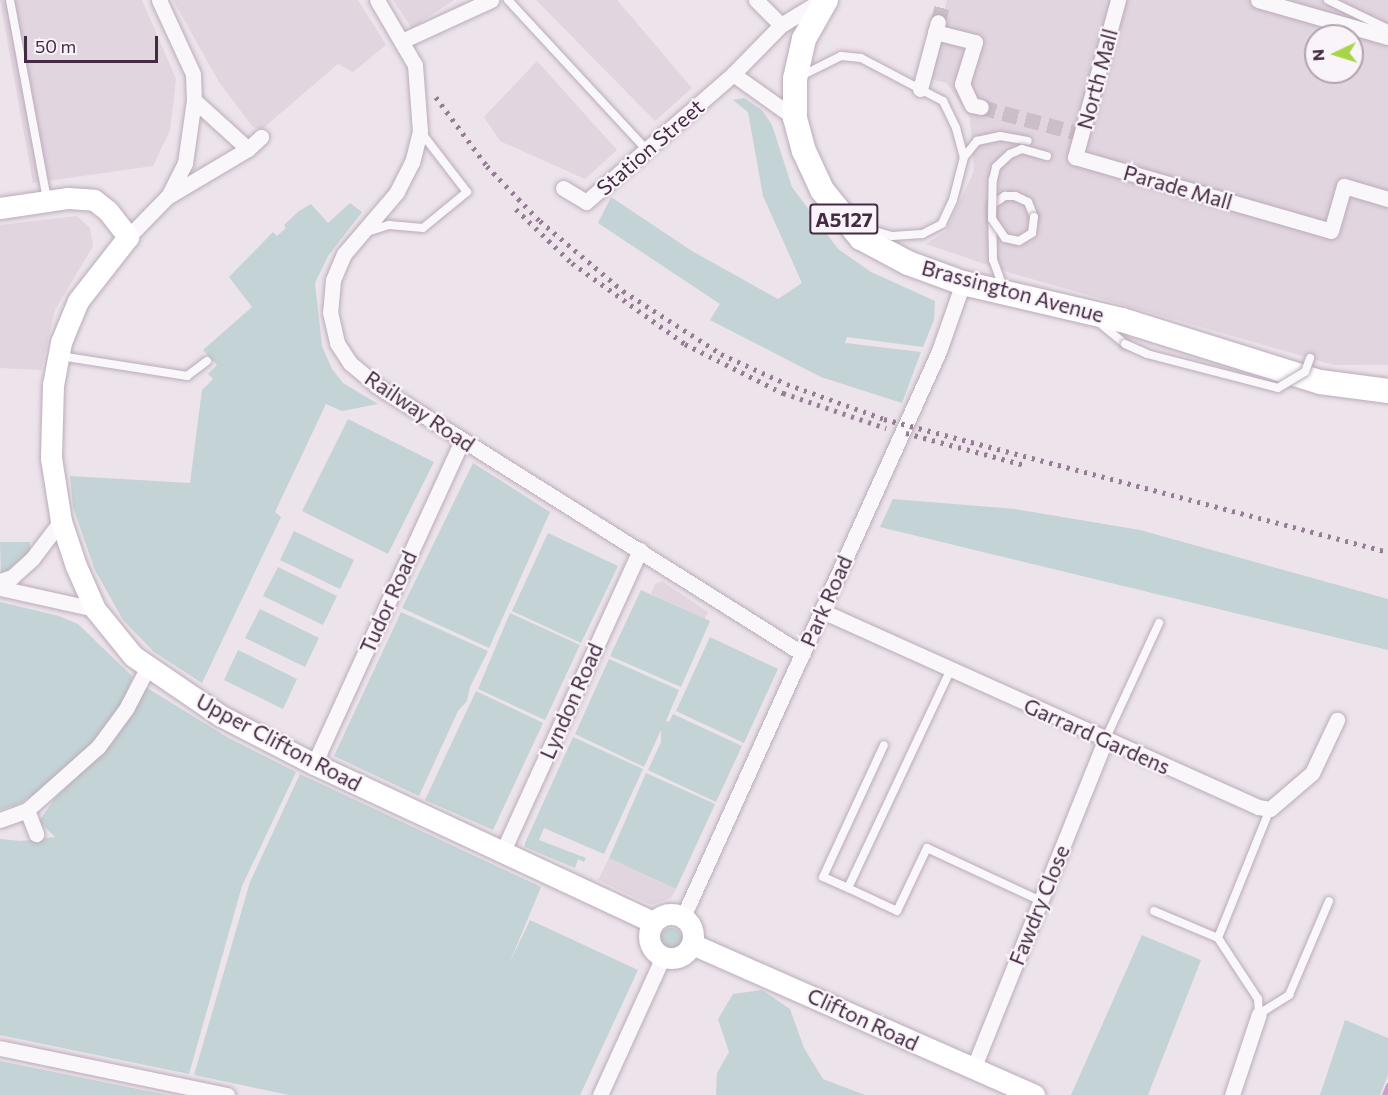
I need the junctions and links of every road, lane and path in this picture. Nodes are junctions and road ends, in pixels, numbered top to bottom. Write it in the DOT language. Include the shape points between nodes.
graph roads {
  1 [pos="10,0"];
  2 [pos="159,0"];
  3 [pos="377,0"];
  4 [pos="489,0"];
  5 [pos="508,0"];
  6 [pos="756,0"];
  7 [pos="824,0"];
  8 [pos="1118,0"];
  9 [pos="1258,0"];
  10 [pos="1328,0"];
  11 [pos="1312,6"];
  12 [pos="781,25"];
  13 [pos="1388,29"];
  14 [pos="1388,37"];
  15 [pos="404,40"];
  16 [pos="733,74"];
  17 [pos="795,80"];
  18 [pos="920,89"];
  19 [pos="194,100"];
  20 [pos="981,107"];
  21 [pos="795,118"];
  22 [pos="420,131"];
  23 [pos="261,137"];
  24 [pos="1028,141"];
  25 [pos="248,149"];
  26 [pos="646,150"];
  27 [pos="1047,156"];
  28 [pos="964,157"];
  29 [pos="1075,157"];
  30 [pos="563,188"];
  31 [pos="167,197"];
  32 [pos="1388,199"];
  33 [pos="48,201"];
  34 [pos="0,208"];
  35 [pos="849,225"];
  36 [pos="360,235"];
  37 [pos="128,237"];
  38 [pos="963,283"];
  39 [pos="1006,293"];
  40 [pos="1061,305"];
  41 [pos="59,356"];
  42 [pos="1310,358"];
  43 [pos="207,361"];
  44 [pos="1388,391"];
  45 [pos="462,440"];
  46 [pos="61,521"];
  47 [pos="640,550"];
  48 [pos="0,581"];
  49 [pos="0,588"];
  50 [pos="95,609"];
  51 [pos="822,611"];
  52 [pos="1159,623"];
  53 [pos="803,654"];
  54 [pos="148,667"];
  55 [pos="951,669"];
  56 [pos="1337,720"];
  57 [pos="1105,740"];
  58 [pos="884,745"];
  59 [pos="314,765"];
  60 [pos="1270,809"];
  61 [pos="27,810"];
  62 [pos="0,820"];
  63 [pos="36,834"];
  64 [pos="502,853"];
  65 [pos="848,888"];
  66 [pos="1041,901"];
  67 [pos="1329,901"];
  68 [pos="1154,911"];
  69 [pos="683,917"];
  70 [pos="653,922"];
  71 [pos="1218,938"];
  72 [pos="692,944"];
  73 [pos="663,957"];
  74 [pos="1259,1014"];
  75 [pos="0,1048"];
  76 [pos="973,1069"];
  77 [pos="227,1095"];
  78 [pos="600,1095"];
  79 [pos="1034,1095"];
  80 [pos="1232,1095"];
  1 -- 33 [label="lane"];
  2 -- 19 [label="street" via="193,74"];
  3 -- 15 [label="street, Railway Road"];
  4 -- 15 [label="street"];
  5 -- 26 [label="lane"];
  6 -- 12 [label="street"];
  7 -- 12 [label="street, Station Street"];
  7 -- 17 [label="main road, Brassington Avenue / A5127" via="804,39"];
  8 -- 29 [label="street, North Mall"];
  9 -- 11 [label="street"];
  10 -- 13 [label="lane"];
  11 -- 14 [label="street"];
  12 -- 16 [label="street, Station Street"];
  15 -- 22 [label="street, Railway Road" via="418,84"];
  16 -- 21 [label="street"];
  16 -- 26 [label="street, Station Street"];
  17 -- 18 [label="lane" via="841,56 861,58"];
  17 -- 21 [label="main road, Brassington Avenue / A5127"];
  18 -- 20 [label="street" via="937,27 975,42 962,84 972,105"];
  18 -- 28 [label="lane" via="942,101 956,128"];
  19 -- 25 [label="street"];
  19 -- 31 [label="street" via="185,163"];
  21 -- 35 [label="main road, Brassington Avenue / A5127" via="812,170"];
  22 -- 36 [label="street, Railway Road" via="412,162 397,192"];
  22 -- 36 [label="lane" via="467,192 423,228 389,225"];
  23 -- 25 [label="street"];
  24 -- 28 [label="lane" via="1000,136 977,141"];
  25 -- 31 [label="street"];
  26 -- 30 [label="street, Station Street" via="586,202"];
  27 -- 39 [label="lane, bridge" via="1022,149 1002,159 996,167 993,180 992,195 992,207 992,219 997,231 1019,241 1032,233 1034,217 1028,202 1015,196 1005,196 992,205 991,211 991,217 993,260"];
  28 -- 35 [label="lane" via="942,224 922,234 892,236"];
  29 -- 32 [label="street, Parade Mall" via="1331,231 1344,186"];
  31 -- 37 [label="street"];
  33 -- 34 [label="street"];
  33 -- 37 [label="street" via="94,200"];
  35 -- 38 [label="main road, Brassington Avenue / A5127" via="889,254"];
  36 -- 45 [label="street, Railway Road" via="344,254 333,280 330,312 337,343 350,363 377,386"];
  37 -- 41 [label="street, Upper Clifton Road" via="78,301"];
  38 -- 39 [label="main road, Brassington Avenue / A5127"];
  38 -- 51 [label="street, Park Road" via="939,351"];
  39 -- 40 [label="main road, Brassington Avenue / A5127"];
  40 -- 42 [label="lane, bridge" via="1113,330 1125,344 1147,354 1278,388 1305,372"];
  40 -- 44 [label="main road, Brassington Avenue / A5127" via="1210,345 1249,362 1320,382"];
  41 -- 43 [label="lane" via="187,376"];
  41 -- 46 [label="street, Upper Clifton Road" via="52,394 51,458"];
  45 -- 47 [label="street, Railway Road"];
  45 -- 59 [label="street, Tudor Road"];
  46 -- 48 [label="street" via="32,559 12,577"];
  46 -- 50 [label="street, Upper Clifton Road"];
  47 -- 53 [label="street, Railway Road"];
  47 -- 64 [label="street, Lyndon Road"];
  49 -- 50 [label="street"];
  50 -- 54 [label="street, Upper Clifton Road" via="133,656"];
  51 -- 53 [label="street, Park Road"];
  51 -- 55 [label="street, Garrard Gardens"];
  52 -- 57 [label="lane"];
  53 -- 69 [label="street, Park Road"];
  54 -- 59 [label="street, Upper Clifton Road" via="221,716"];
  54 -- 61 [label="street" via="126,709 98,747"];
  55 -- 57 [label="street, Garrard Gardens"];
  55 -- 65 [label="lane"];
  56 -- 60 [label="street" via="1317,767"];
  57 -- 60 [label="street, Garrard Gardens"];
  57 -- 66 [label="street, Fawdry Close"];
  58 -- 65 [label="lane" via="823,877"];
  59 -- 64 [label="street, Upper Clifton Road"];
  60 -- 71 [label="lane"];
  61 -- 62 [label="street"];
  61 -- 63 [label="street"];
  64 -- 70 [label="street, Upper Clifton Road"];
  65 -- 66 [label="lane" via="897,911 927,848"];
  66 -- 76 [label="street, Fawdry Close"];
  67 -- 74 [label="lane" via="1289,995"];
  68 -- 71 [label="lane"];
  69 -- 70 [label="street" via="665,914"];
  69 -- 72 [label="street" via="693,929"];
  70 -- 73 [label="street" via="650,943"];
  71 -- 74 [label="lane" via="1258,999"];
  72 -- 73 [label="street" via="682,956"];
  72 -- 76 [label="street, Clifton Road"];
  73 -- 78 [label="street"];
  74 -- 80 [label="street"];
  75 -- 77 [label="street"];
  76 -- 79 [label="street, Clifton Road"];
}
